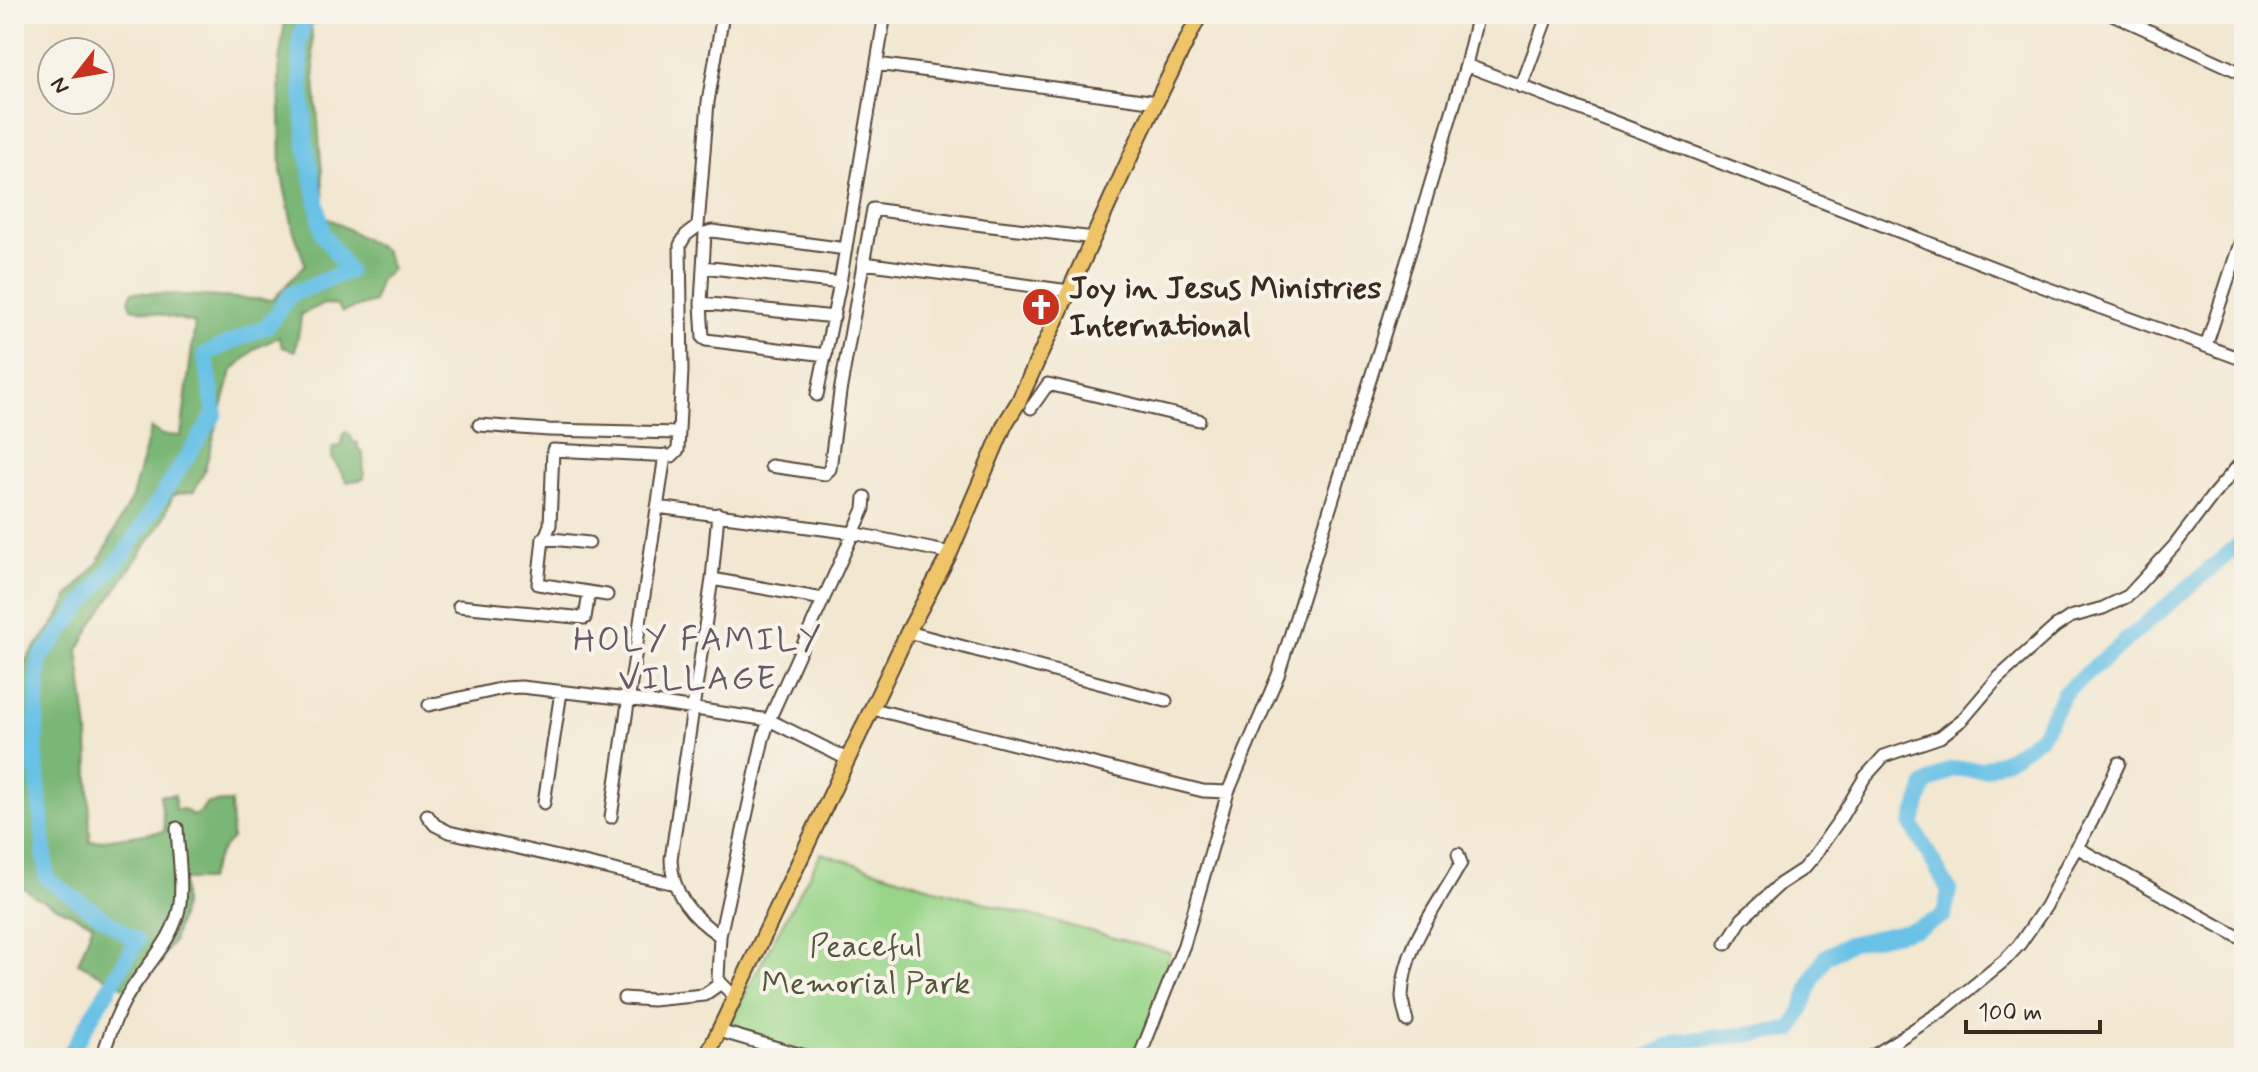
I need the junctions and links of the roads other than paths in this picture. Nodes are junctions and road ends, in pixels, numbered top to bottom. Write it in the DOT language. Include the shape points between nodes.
graph roads {
  1 [pos="723,14"];
  2 [pos="885,14"];
  3 [pos="1200,14"];
  4 [pos="1478,14"];
  5 [pos="1548,14"];
  6 [pos="2112,14"];
  7 [pos="877,64"];
  8 [pos="1466,65"];
  9 [pos="2244,74"];
  10 [pos="1521,87"];
  11 [pos="1157,102"];
  12 [pos="2244,231"];
  13 [pos="1094,238"];
  14 [pos="846,249"];
  15 [pos="864,263"];
  16 [pos="703,267"];
  17 [pos="840,283"];
  18 [pos="1069,291"];
  19 [pos="701,303"];
  20 [pos="834,317"];
  21 [pos="2206,346"];
  22 [pos="826,355"];
  23 [pos="2244,360"];
  24 [pos="817,395"];
  25 [pos="1031,408"];
  26 [pos="1199,420"];
  27 [pos="479,425"];
  28 [pos="679,433"];
  29 [pos="665,455"];
  30 [pos="2244,459"];
  31 [pos="771,466"];
  32 [pos="865,497"];
  33 [pos="657,507"];
  34 [pos="718,514"];
  35 [pos="853,533"];
  36 [pos="543,538"];
  37 [pos="589,543"];
  38 [pos="950,553"];
  39 [pos="712,579"];
  40 [pos="589,593"];
  41 [pos="607,595"];
  42 [pos="823,599"];
  43 [pos="459,606"];
  44 [pos="908,632"];
  45 [pos="561,692"];
  46 [pos="628,699"];
  47 [pos="1166,701"];
  48 [pos="429,705"];
  49 [pos="693,708"];
  50 [pos="873,709"];
  51 [pos="769,720"];
  52 [pos="847,759"];
  53 [pos="2119,763"];
  54 [pos="1228,792"];
  55 [pos="544,803"];
  56 [pos="427,815"];
  57 [pos="611,817"];
  58 [pos="177,828"];
  59 [pos="2076,847"];
  60 [pos="1458,854"];
  61 [pos="675,884"];
  62 [pos="720,936"];
  63 [pos="2244,940"];
  64 [pos="1726,944"];
  65 [pos="721,983"];
  66 [pos="735,997"];
  67 [pos="624,998"];
  68 [pos="1407,1021"];
  69 [pos="719,1031"];
  70 [pos="1882,1049"];
  71 [pos="102,1058"];
  72 [pos="706,1058"];
  73 [pos="812,1058"];
  74 [pos="1139,1058"];
  75 [pos="1870,1058"];
  76 [pos="1895,1058"];
  1 -- 28 [label="street" via="708,102 698,226 680,245"];
  2 -- 7 [label="street"];
  3 -- 11 [label="main road"];
  4 -- 8 [label="street"];
  5 -- 10 [label="street"];
  6 -- 9 [label="street"];
  7 -- 11 [label="street"];
  7 -- 14 [label="street"];
  8 -- 10 [label="street"];
  8 -- 54 [label="street" via="1278,675"];
  10 -- 21 [label="street"];
  11 -- 13 [label="main road"];
  12 -- 21 [label="street"];
  13 -- 15 [label="street" via="873,209"];
  13 -- 18 [label="main road"];
  14 -- 16 [label="street" via="707,230"];
  14 -- 17 [label="street"];
  15 -- 18 [label="street"];
  15 -- 31 [label="street" via="828,472"];
  16 -- 17 [label="street"];
  16 -- 19 [label="street"];
  17 -- 20 [label="street"];
  18 -- 38 [label="main road"];
  19 -- 20 [label="street"];
  19 -- 22 [label="street" via="706,340"];
  20 -- 22 [label="street"];
  21 -- 23 [label="street"];
  22 -- 24 [label="street"];
  25 -- 26 [label="street" via="1048,384"];
  27 -- 28 [label="street"];
  28 -- 29 [label="street" via="675,455"];
  29 -- 33 [label="street"];
  29 -- 36 [label="street" via="553,450 550,525"];
  30 -- 64 [label="street" via="2128,596 2070,617 1998,678 1940,737 1878,761 1814,856 1742,919"];
  32 -- 35 [label="street"];
  33 -- 34 [label="street"];
  33 -- 46 [label="street"];
  34 -- 35 [label="street"];
  34 -- 39 [label="street"];
  35 -- 38 [label="street"];
  35 -- 42 [label="street"];
  36 -- 37 [label="street"];
  36 -- 40 [label="street" via="538,584"];
  38 -- 44 [label="main road"];
  39 -- 42 [label="street"];
  39 -- 49 [label="street"];
  40 -- 41 [label="street"];
  40 -- 43 [label="street" via="585,618"];
  42 -- 51 [label="street"];
  44 -- 47 [label="street"];
  44 -- 50 [label="main road"];
  45 -- 46 [label="street"];
  45 -- 48 [label="street" via="504,688"];
  45 -- 55 [label="street"];
  46 -- 49 [label="street"];
  46 -- 57 [label="street"];
  49 -- 51 [label="street"];
  49 -- 61 [label="street" via="672,848"];
  50 -- 52 [label="main road"];
  50 -- 54 [label="street" via="1203,791"];
  51 -- 52 [label="street"];
  51 -- 62 [label="street"];
  52 -- 66 [label="main road"];
  53 -- 59 [label="street"];
  54 -- 74 [label="street" via="1184,945"];
  56 -- 61 [label="street" via="449,832"];
  58 -- 71 [label="street" via="180,903 171,934 118,1012"];
  59 -- 63 [label="street"];
  59 -- 70 [label="street" via="2046,906 2005,960 1945,1009"];
  60 -- 68 [label="street" via="1461,863 1430,912 1407,967 1402,998"];
  61 -- 62 [label="street" via="690,913"];
  62 -- 65 [label="street"];
  65 -- 66 [label="street"];
  65 -- 67 [label="street" via="704,995"];
  66 -- 69 [label="main road"];
  69 -- 72 [label="main road"];
  69 -- 73 [label="street"];
  70 -- 75 [label="street"];
  70 -- 76 [label="street"];
}
